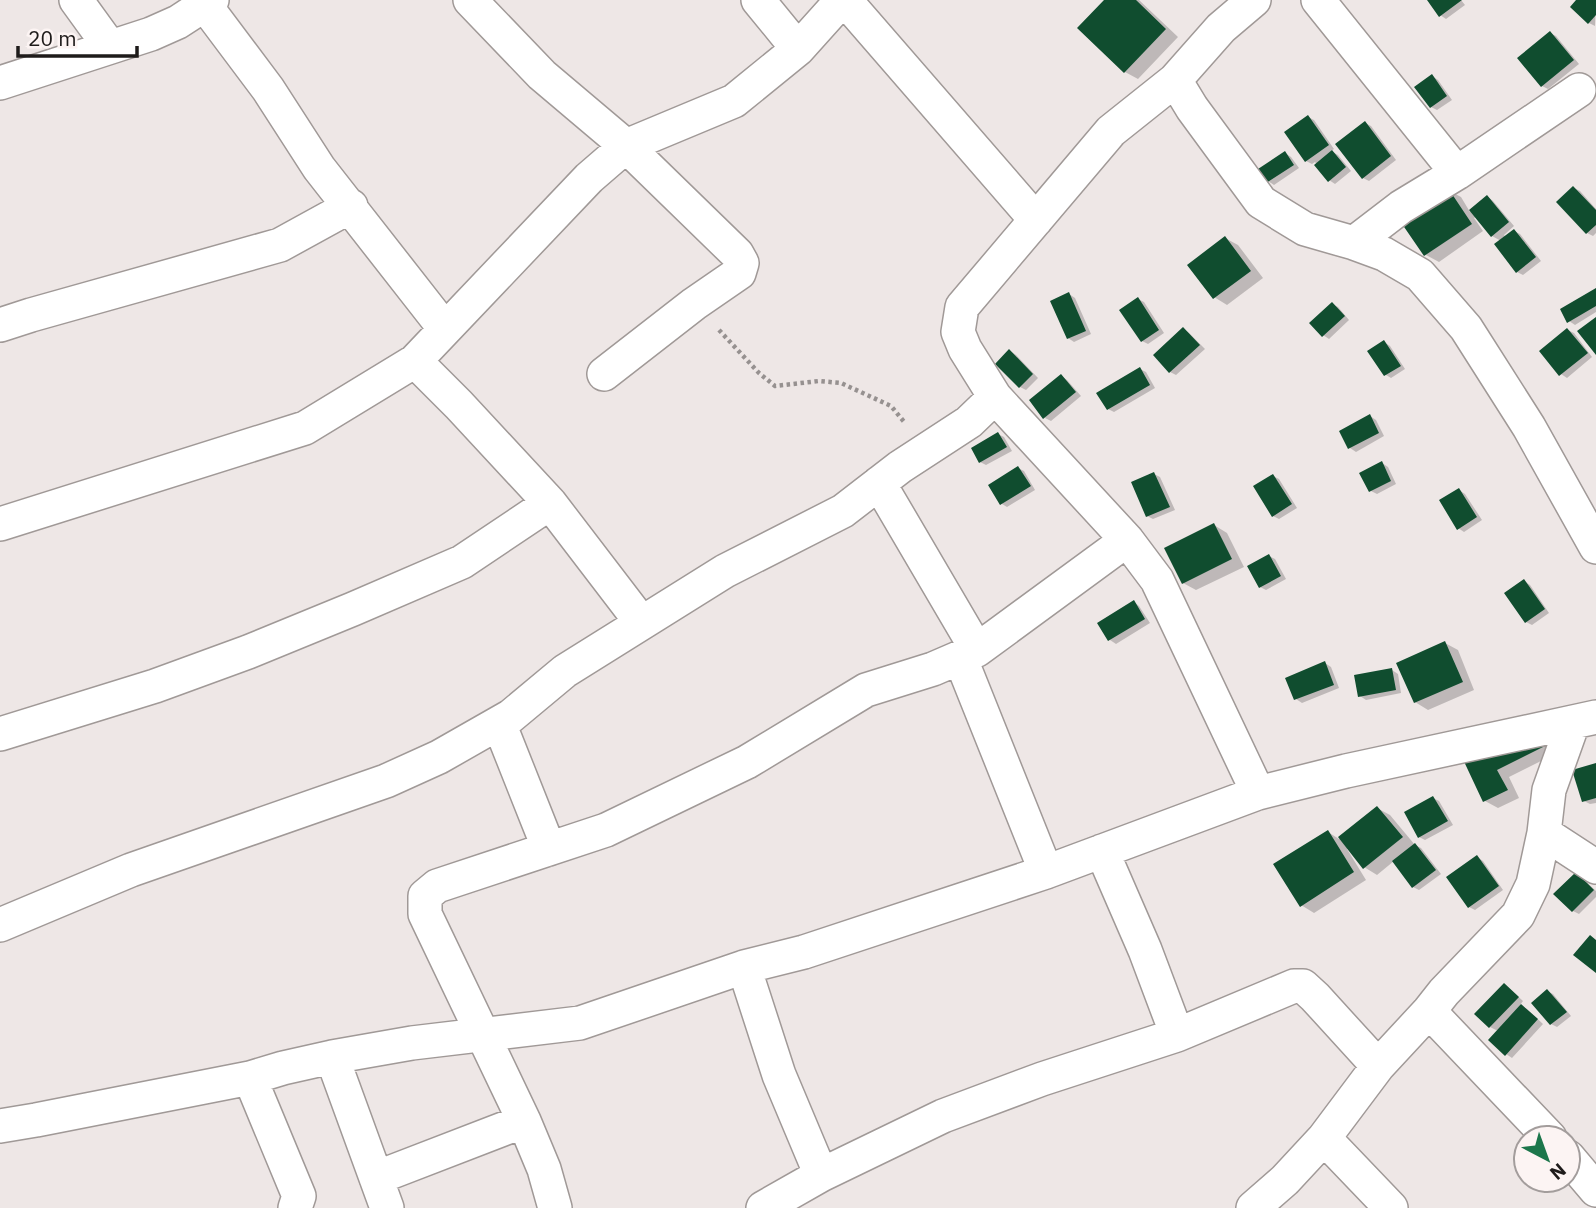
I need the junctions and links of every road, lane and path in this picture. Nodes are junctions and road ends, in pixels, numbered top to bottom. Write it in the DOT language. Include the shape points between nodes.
graph roads {
  1 [pos="76,0"];
  2 [pos="470,0"];
  3 [pos="758,0"];
  4 [pos="844,0"];
  5 [pos="1254,0"];
  6 [pos="1318,0"];
  7 [pos="209,2"];
  8 [pos="110,47"];
  9 [pos="798,49"];
  10 [pos="1175,80"];
  11 [pos="0,83"];
  12 [pos="1579,90"];
  13 [pos="626,146"];
  14 [pos="1457,173"];
  15 [pos="351,206"];
  16 [pos="1036,219"];
  17 [pos="1354,243"];
  18 [pos="694,304"];
  19 [pos="0,325"];
  20 [pos="445,329"];
  21 [pos="415,361"];
  22 [pos="604,374"];
  23 [pos="995,397"];
  24 [pos="928,449"];
  25 [pos="879,483"];
  26 [pos="550,503"];
  27 [pos="0,524"];
  28 [pos="1127,540"];
  29 [pos="1596,547"];
  30 [pos="641,622"];
  31 [pos="968,653"];
  32 [pos="1584,720"];
  33 [pos="499,723"];
  34 [pos="0,734"];
  35 [pos="1258,793"];
  36 [pos="1544,833"];
  37 [pos="549,849"];
  38 [pos="1102,850"];
  39 [pos="1596,867"];
  40 [pos="1046,872"];
  41 [pos="0,925"];
  42 [pos="744,967"];
  43 [pos="1429,1011"];
  44 [pos="1177,1035"];
  45 [pos="484,1036"];
  46 [pos="332,1057"];
  47 [pos="1378,1066"];
  48 [pos="250,1078"];
  49 [pos="524,1121"];
  50 [pos="1537,1124"];
  51 [pos="0,1126"];
  52 [pos="1324,1138"];
  53 [pos="1582,1174"];
  54 [pos="821,1175"];
  55 [pos="1596,1190"];
  56 [pos="381,1193"];
  57 [pos="295,1208"];
  58 [pos="555,1208"];
  59 [pos="763,1208"];
  60 [pos="1253,1208"];
  61 [pos="1391,1208"];
  1 -- 8 [label="street"];
  2 -- 13 [label="street" via="542,75"];
  3 -- 9 [label="street"];
  4 -- 9 [label="street"];
  4 -- 16 [label="street"];
  5 -- 10 [label="street" via="1221,28"];
  6 -- 14 [label="street"];
  7 -- 8 [label="street" via="178,22"];
  7 -- 15 [label="street" via="319,168"];
  8 -- 11 [label="street"];
  9 -- 13 [label="street" via="734,101"];
  10 -- 16 [label="street" via="1111,131"];
  10 -- 17 [label="street" via="1261,202 1305,229"];
  12 -- 14 [label="street"];
  13 -- 18 [label="street" via="742,263 739,273"];
  13 -- 20 [label="street" via="589,178"];
  14 -- 17 [label="street" via="1401,206"];
  15 -- 19 [label="street" via="280,245"];
  15 -- 20 [label="street"];
  16 -- 23 [label="street" via="962,307 958,332"];
  17 -- 29 [label="street" via="1420,275 1466,328 1529,426"];
  18 -- 22 [label="street"];
  18 -- 24 [label="path" via="775,386 841,383 891,406"];
  20 -- 21 [label="street"];
  21 -- 26 [label="street"];
  21 -- 27 [label="street" via="305,428"];
  23 -- 24 [label="street" via="969,422"];
  23 -- 28 [label="street"];
  24 -- 25 [label="street"];
  25 -- 30 [label="street" via="843,511 725,571"];
  25 -- 31 [label="street"];
  26 -- 30 [label="street"];
  26 -- 34 [label="street" via="462,562 353,609 155,686"];
  28 -- 31 [label="street"];
  28 -- 35 [label="street" via="1157,580"];
  30 -- 33 [label="street" via="565,671"];
  31 -- 37 [label="street" via="866,690 747,762 606,830"];
  31 -- 40 [label="street"];
  32 -- 35 [label="street"];
  32 -- 36 [label="street" via="1549,790"];
  33 -- 37 [label="street"];
  33 -- 41 [label="street" via="386,781 131,870"];
  35 -- 38 [label="street"];
  36 -- 39 [label="street"];
  36 -- 43 [label="street" via="1533,884 1518,915"];
  37 -- 45 [label="street" via="437,886 425,896 425,915"];
  38 -- 40 [label="street"];
  38 -- 44 [label="street"];
  40 -- 42 [label="street" via="804,952"];
  42 -- 45 [label="street" via="580,1023"];
  42 -- 54 [label="street" via="779,1074"];
  43 -- 47 [label="street"];
  43 -- 50 [label="street"];
  44 -- 47 [label="street" via="1303,986"];
  44 -- 54 [label="street" via="943,1116"];
  45 -- 46 [label="street"];
  45 -- 49 [label="street"];
  46 -- 48 [label="street"];
  46 -- 56 [label="street"];
  47 -- 52 [label="street"];
  48 -- 51 [label="street"];
  48 -- 57 [label="street" via="299,1196"];
  49 -- 56 [label="street"];
  49 -- 58 [label="street"];
  52 -- 60 [label="street"];
  52 -- 61 [label="street"];
  53 -- 55 [label="street"];
  54 -- 59 [label="street"];
}
